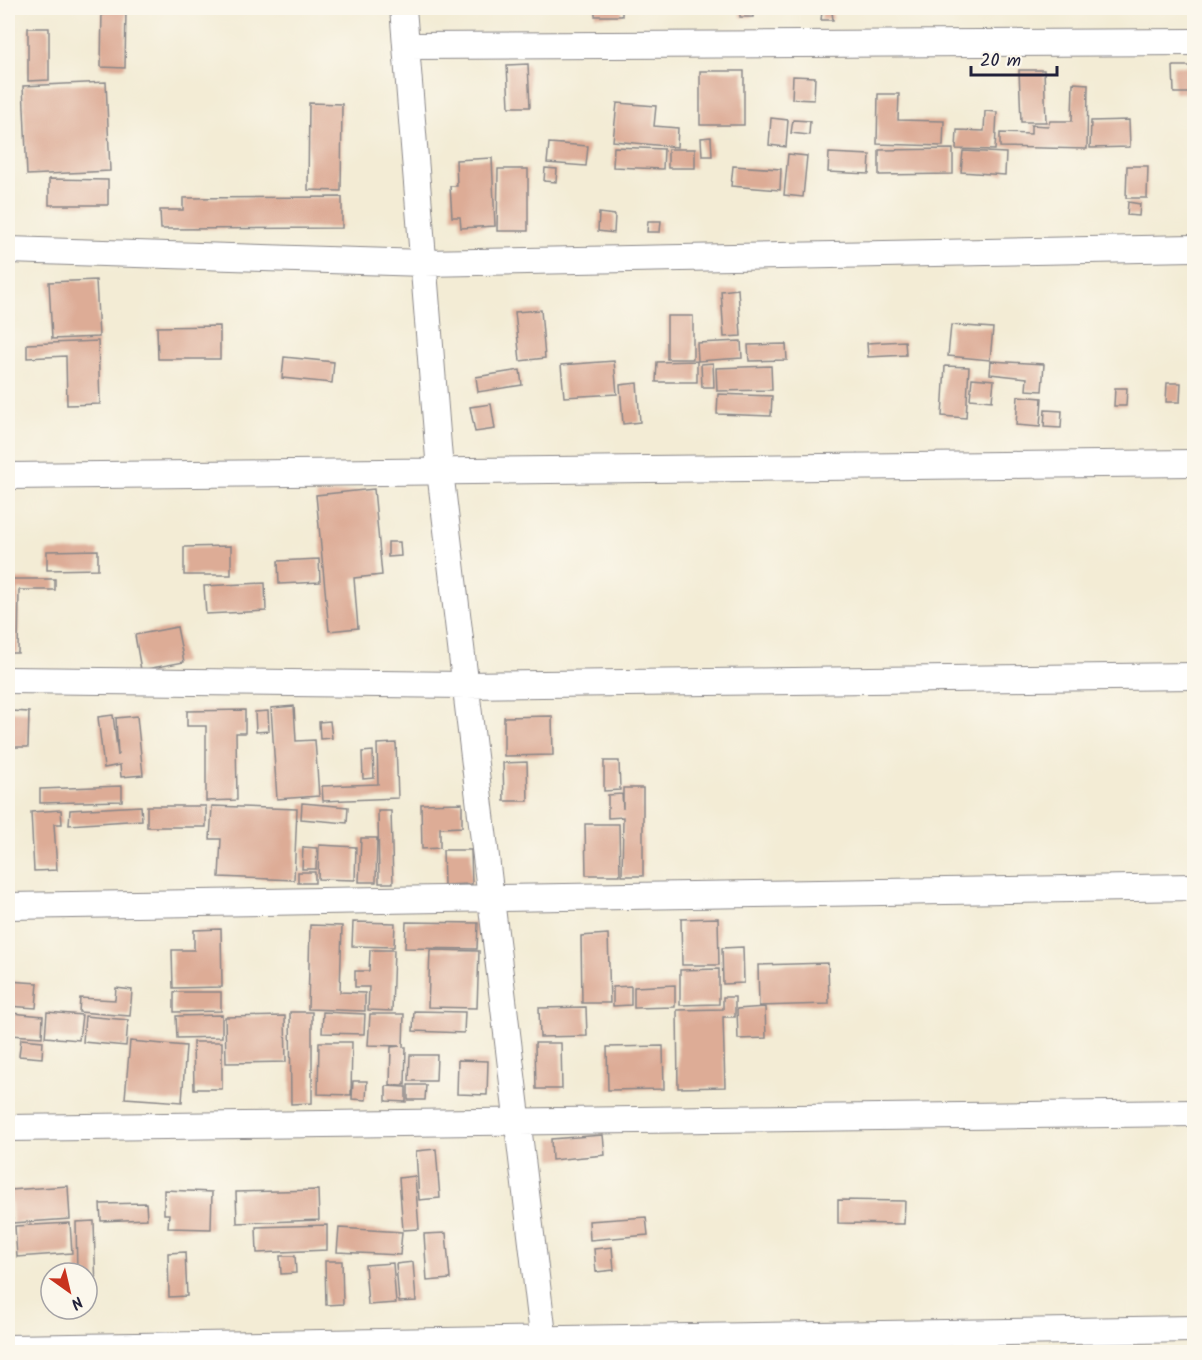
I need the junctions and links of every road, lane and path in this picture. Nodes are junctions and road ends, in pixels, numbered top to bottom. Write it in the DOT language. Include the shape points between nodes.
graph roads {
  1 [pos="403,8"];
  2 [pos="1194,42"];
  3 [pos="406,46"];
  4 [pos="1194,248"];
  5 [pos="8,250"];
  6 [pos="424,263"];
  7 [pos="1194,463"];
  8 [pos="440,471"];
  9 [pos="8,476"];
  10 [pos="1194,676"];
  11 [pos="8,680"];
  12 [pos="466,686"];
  13 [pos="1194,887"];
  14 [pos="491,898"];
  15 [pos="8,906"];
  16 [pos="1194,1113"];
  17 [pos="518,1122"];
  18 [pos="8,1128"];
  19 [pos="1194,1329"];
  20 [pos="544,1346"];
  21 [pos="8,1348"];
  1 -- 3 [label="street"];
  2 -- 3 [label="street"];
  3 -- 6 [label="street"];
  4 -- 6 [label="street"];
  5 -- 6 [label="street"];
  6 -- 8 [label="street"];
  7 -- 8 [label="street"];
  8 -- 9 [label="street"];
  8 -- 12 [label="street"];
  10 -- 12 [label="street"];
  11 -- 12 [label="street"];
  12 -- 14 [label="street"];
  13 -- 14 [label="street"];
  14 -- 15 [label="street"];
  14 -- 17 [label="street"];
  16 -- 17 [label="street"];
  17 -- 18 [label="street"];
  17 -- 20 [label="street"];
  19 -- 20 [label="street"];
  20 -- 21 [label="street"];
}
